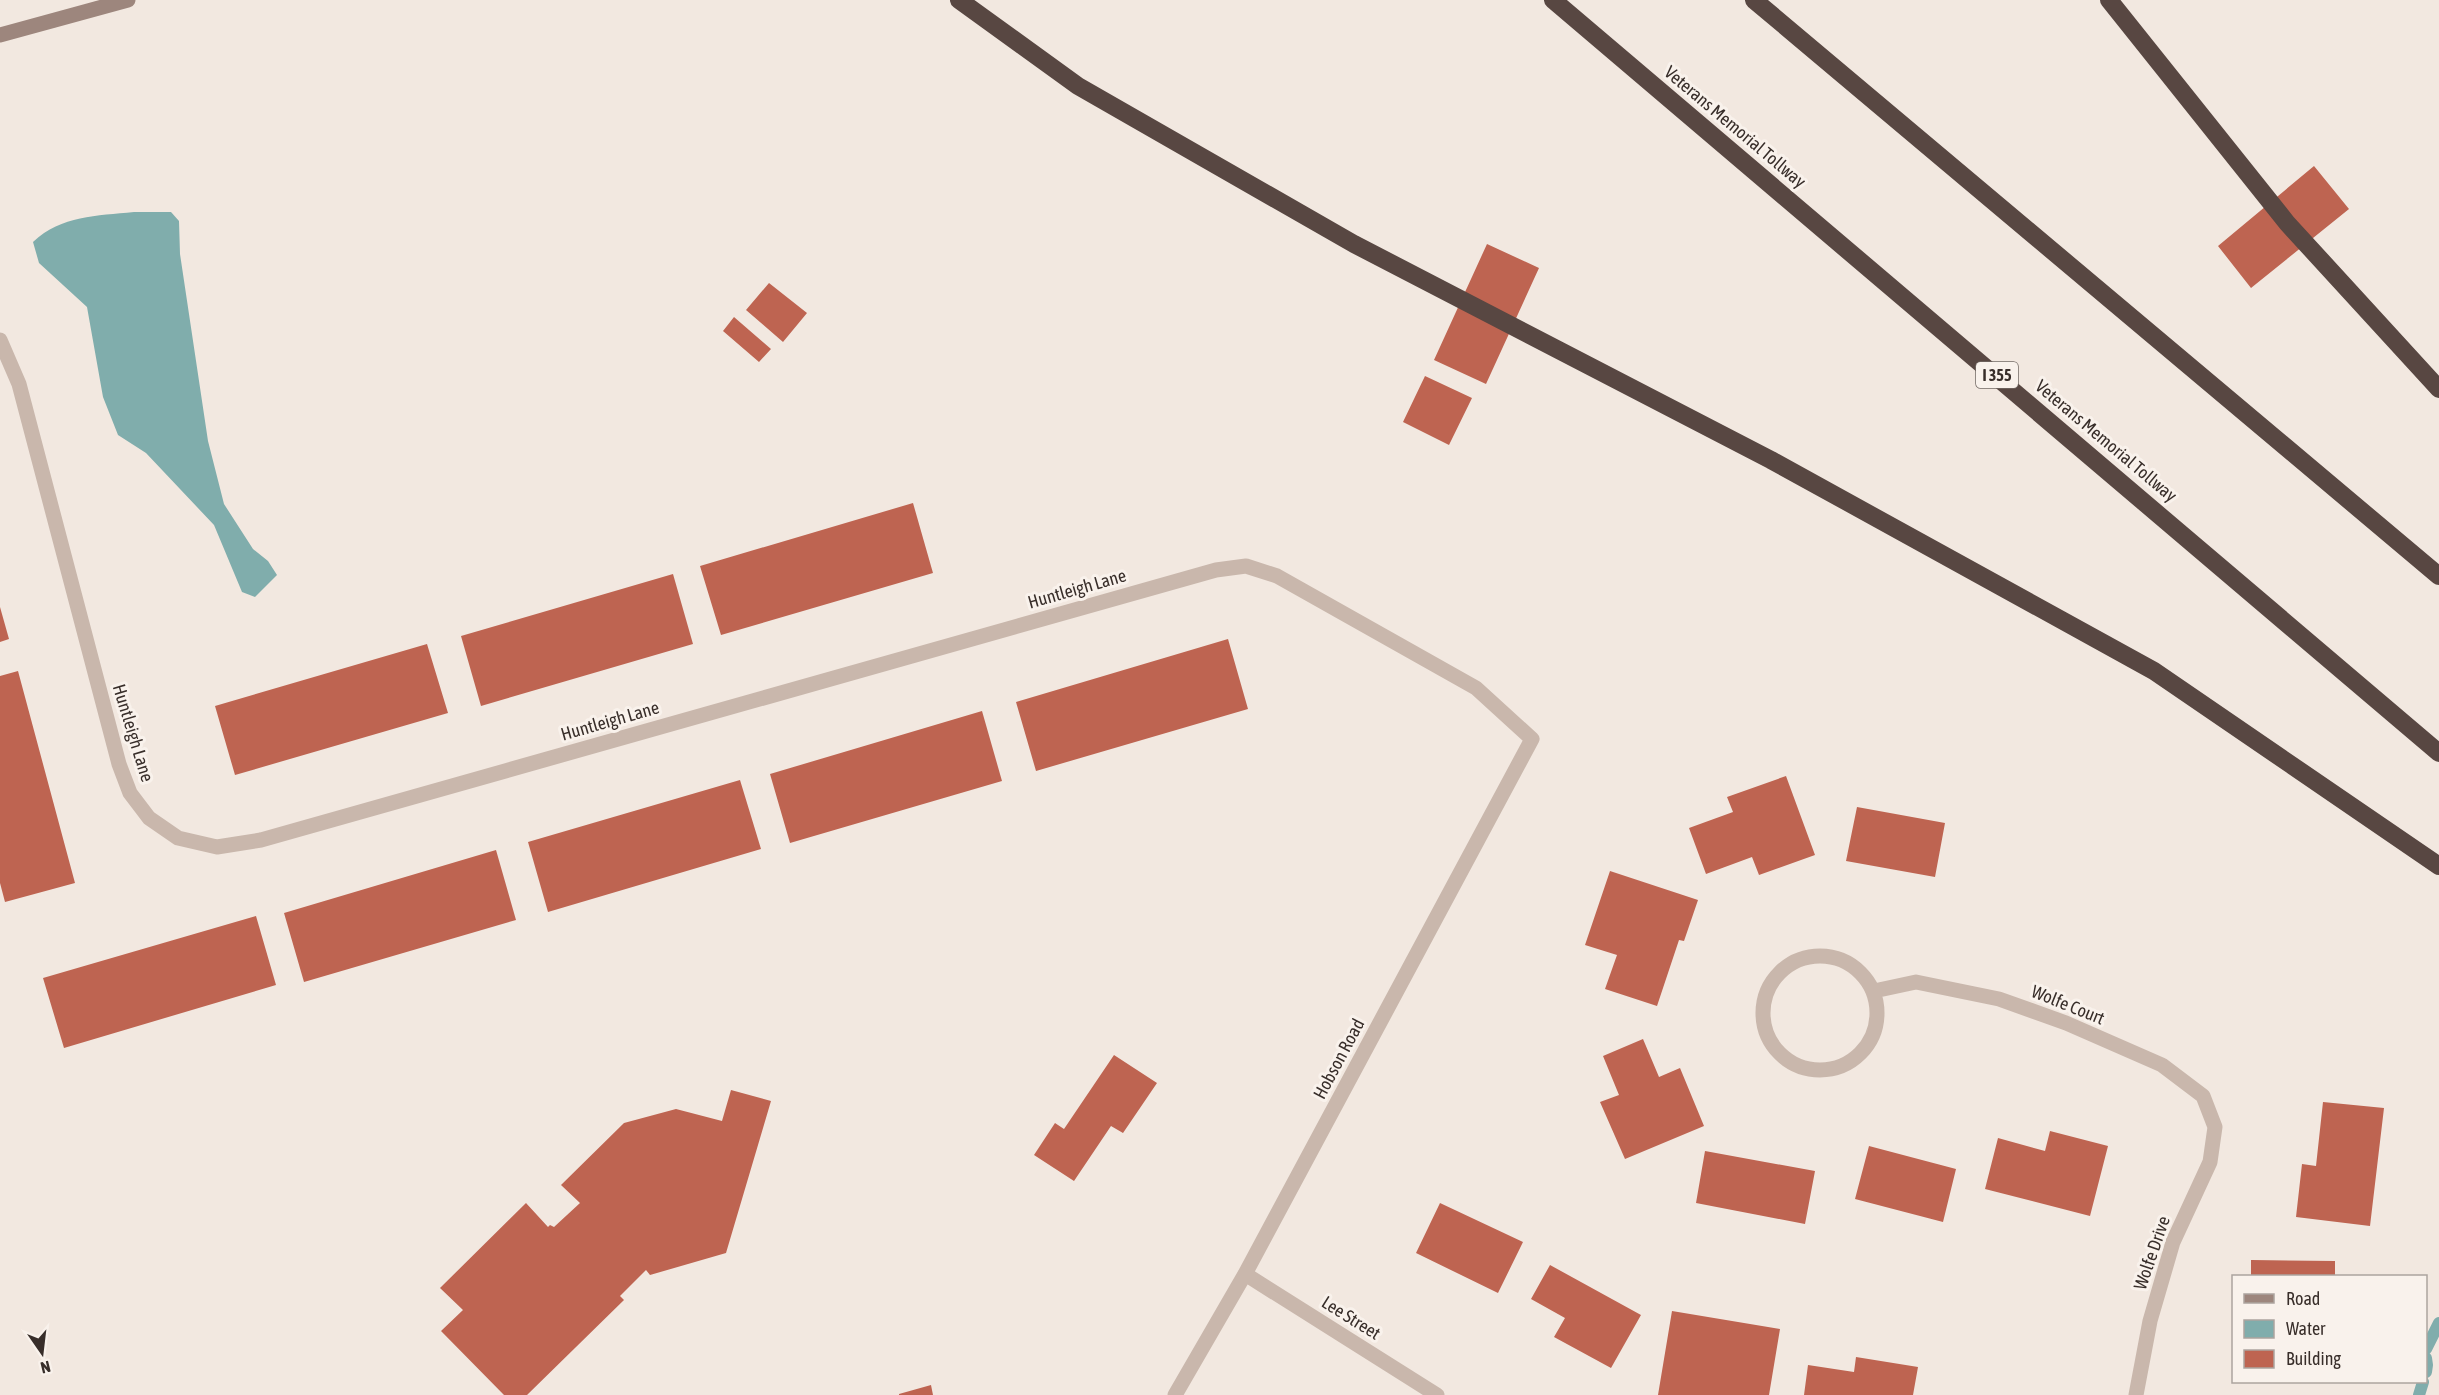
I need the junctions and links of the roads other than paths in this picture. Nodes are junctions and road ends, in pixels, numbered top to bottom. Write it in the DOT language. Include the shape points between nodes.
graph roads {
  1 [pos="128,0"];
  2 [pos="959,0"];
  3 [pos="975,0"];
  4 [pos="1553,0"];
  5 [pos="1754,0"];
  6 [pos="2109,0"];
  7 [pos="1001,30"];
  8 [pos="0,35"];
  9 [pos="0,340"];
  10 [pos="2439,389"];
  11 [pos="2439,576"];
  12 [pos="1532,739"];
  13 [pos="2439,753"];
  14 [pos="2439,866"];
  15 [pos="1874,991"];
  16 [pos="2215,1127"];
  17 [pos="1245,1274"];
  18 [pos="1175,1395"];
  19 [pos="1437,1395"];
  20 [pos="2136,1395"];
  1 -- 8 [label="main road"];
  2 -- 7 [label="highway"];
  3 -- 7 [label="highway"];
  4 -- 13 [label="highway, Veterans Memorial Tollway / I 355"];
  5 -- 11 [label="highway"];
  6 -- 10 [label="highway" via="2287,223"];
  7 -- 14 [label="highway" via="1078,86 1354,244 1771,460 2154,671"];
  9 -- 12 [label="street, Huntleigh Lane" via="18,384 119,764 130,793 149,818 178,838 217,847 261,840 1204,573 1246,566 1277,576 1476,688"];
  12 -- 17 [label="street, Hobson Road"];
  15 -- 15 [label="street" via="1878,1009 1869,1044 1857,1058 1841,1067 1804,1068 1788,1061 1774,1048 1766,1032 1762,1012 1765,993 1775,976 1790,963 1809,956 1829,955 1848,962 1863,974"];
  15 -- 16 [label="street, Wolfe Court" via="1916,982 1999,999 2066,1023 2162,1065 2203,1096"];
  16 -- 20 [label="street, Wolfe Drive" via="2210,1162 2173,1242 2150,1321"];
  17 -- 18 [label="street, Hobson Road"];
  17 -- 19 [label="street, Lee Street"];
}
